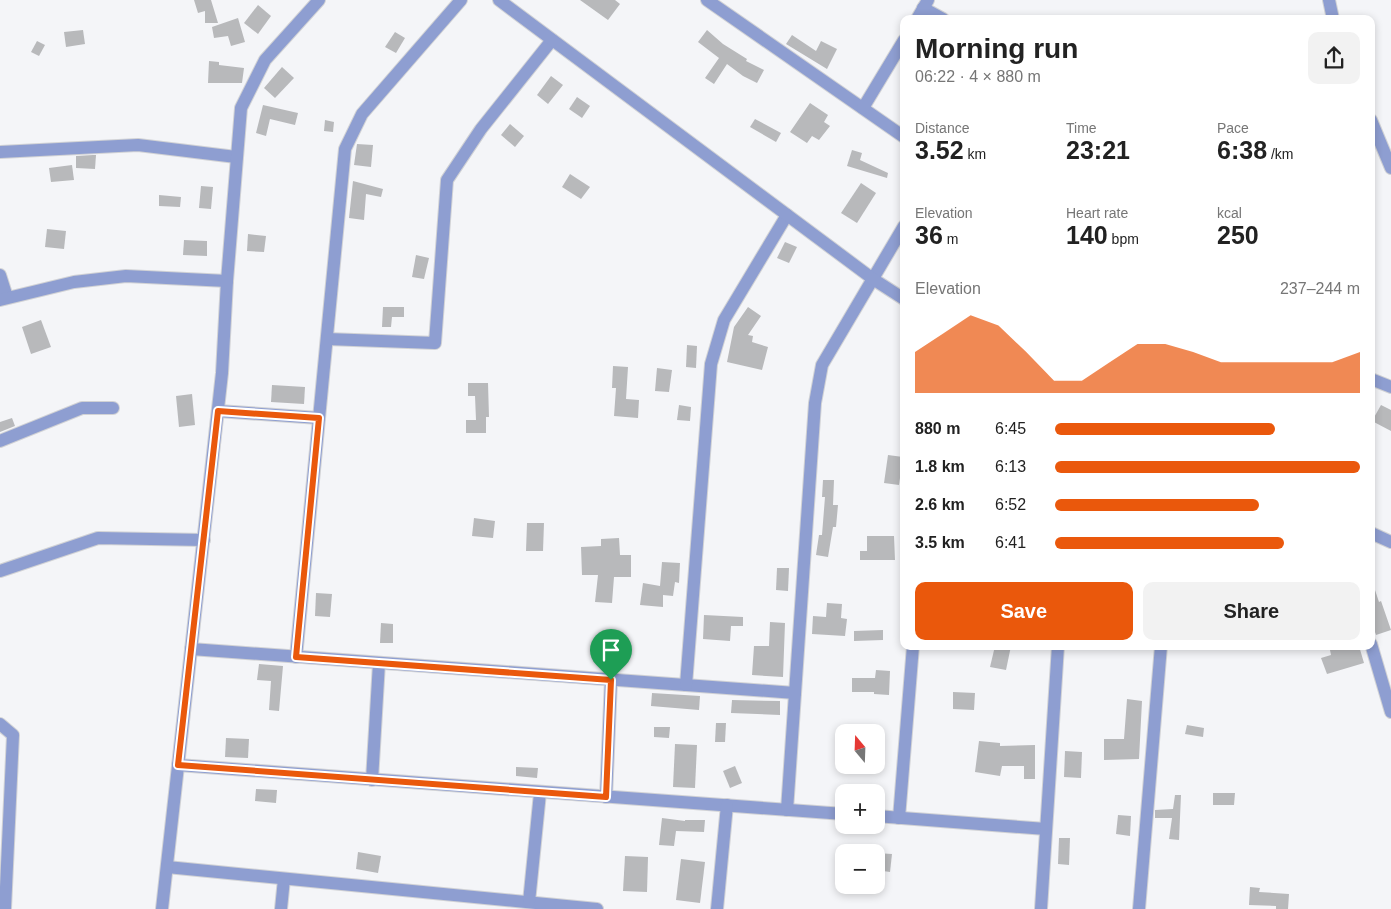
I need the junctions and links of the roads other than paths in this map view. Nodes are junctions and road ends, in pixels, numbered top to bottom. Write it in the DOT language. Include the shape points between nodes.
graph roads {
  1 [pos="319,0"];
  2 [pos="461,0"];
  3 [pos="499,0"];
  4 [pos="707,0"];
  5 [pos="1329,0"];
  6 [pos="923,9"];
  7 [pos="935,15"];
  8 [pos="1332,15"];
  9 [pos="552,40"];
  10 [pos="900,47"];
  11 [pos="863,108"];
  12 [pos="1375,130"];
  13 [pos="900,134"];
  14 [pos="0,152"];
  15 [pos="236,156"];
  16 [pos="1391,168"];
  17 [pos="787,215"];
  18 [pos="900,233"];
  19 [pos="0,275"];
  20 [pos="873,279"];
  21 [pos="227,281"];
  22 [pos="900,296"];
  23 [pos="3,299"];
  24 [pos="327,339"];
  25 [pos="1375,381"];
  26 [pos="1391,387"];
  27 [pos="113,408"];
  28 [pos="218,411"];
  29 [pos="319,418"];
  30 [pos="0,440"];
  31 [pos="1375,535"];
  32 [pos="204,540"];
  33 [pos="1391,542"];
  34 [pos="0,571"];
  35 [pos="191,649"];
  36 [pos="912,650"];
  37 [pos="1058,650"];
  38 [pos="1160,650"];
  39 [pos="1373,650"];
  40 [pos="296,657"];
  41 [pos="379,663"];
  42 [pos="611,680"];
  43 [pos="686,685"];
  44 [pos="795,694"];
  45 [pos="1391,712"];
  46 [pos="0,724"];
  47 [pos="178,765"];
  48 [pos="372,780"];
  49 [pos="540,793"];
  50 [pos="606,797"];
  51 [pos="727,805"];
  52 [pos="787,810"];
  53 [pos="835,813"];
  54 [pos="885,817"];
  55 [pos="899,818"];
  56 [pos="1046,829"];
  57 [pos="167,868"];
  58 [pos="284,879"];
  59 [pos="529,902"];
  60 [pos="4,909"];
  61 [pos="162,909"];
  62 [pos="282,909"];
  63 [pos="597,909"];
  64 [pos="717,909"];
  65 [pos="1041,909"];
  66 [pos="1139,909"];
  1 -- 15 [label="street" via="265,60 241,108"];
  2 -- 24 [label="street" via="362,114 345,149"];
  3 -- 9 [label="street"];
  4 -- 11 [label="street"];
  5 -- 8 [label="street"];
  6 -- 7 [label="street"];
  9 -- 17 [label="street"];
  9 -- 24 [label="street" via="482,129 447,180 435,343"];
  10 -- 11 [label="street"];
  11 -- 13 [label="street"];
  12 -- 16 [label="street"];
  14 -- 15 [label="street" via="138,145"];
  15 -- 21 [label="street"];
  17 -- 20 [label="street"];
  17 -- 43 [label="street" via="724,320 711,364"];
  18 -- 20 [label="street"];
  19 -- 23 [label="street"];
  20 -- 22 [label="street"];
  20 -- 44 [label="street" via="822,366 815,403"];
  21 -- 23 [label="street" via="126,276 74,282"];
  21 -- 28 [label="street"];
  24 -- 29 [label="street"];
  25 -- 26 [label="street"];
  27 -- 30 [label="street" via="82,408"];
  28 -- 29 [label="street"];
  28 -- 32 [label="street"];
  29 -- 40 [label="street"];
  31 -- 33 [label="street"];
  32 -- 34 [label="street" via="98,538"];
  32 -- 35 [label="street"];
  35 -- 40 [label="street"];
  35 -- 47 [label="street"];
  36 -- 55 [label="street"];
  37 -- 56 [label="street"];
  38 -- 66 [label="street"];
  39 -- 45 [label="street"];
  40 -- 41 [label="street"];
  41 -- 42 [label="street"];
  41 -- 48 [label="street"];
  42 -- 43 [label="street"];
  42 -- 50 [label="street"];
  43 -- 44 [label="street"];
  44 -- 52 [label="street"];
  46 -- 60 [label="street" via="13,735"];
  47 -- 48 [label="street"];
  47 -- 57 [label="street"];
  48 -- 49 [label="street"];
  49 -- 50 [label="street"];
  49 -- 59 [label="street"];
  50 -- 51 [label="street"];
  51 -- 52 [label="street"];
  51 -- 64 [label="street"];
  52 -- 53 [label="street"];
  54 -- 55 [label="street"];
  55 -- 56 [label="street"];
  56 -- 65 [label="street"];
  57 -- 58 [label="street"];
  57 -- 61 [label="street"];
  58 -- 59 [label="street"];
  58 -- 62 [label="street"];
  59 -- 63 [label="street"];
}
